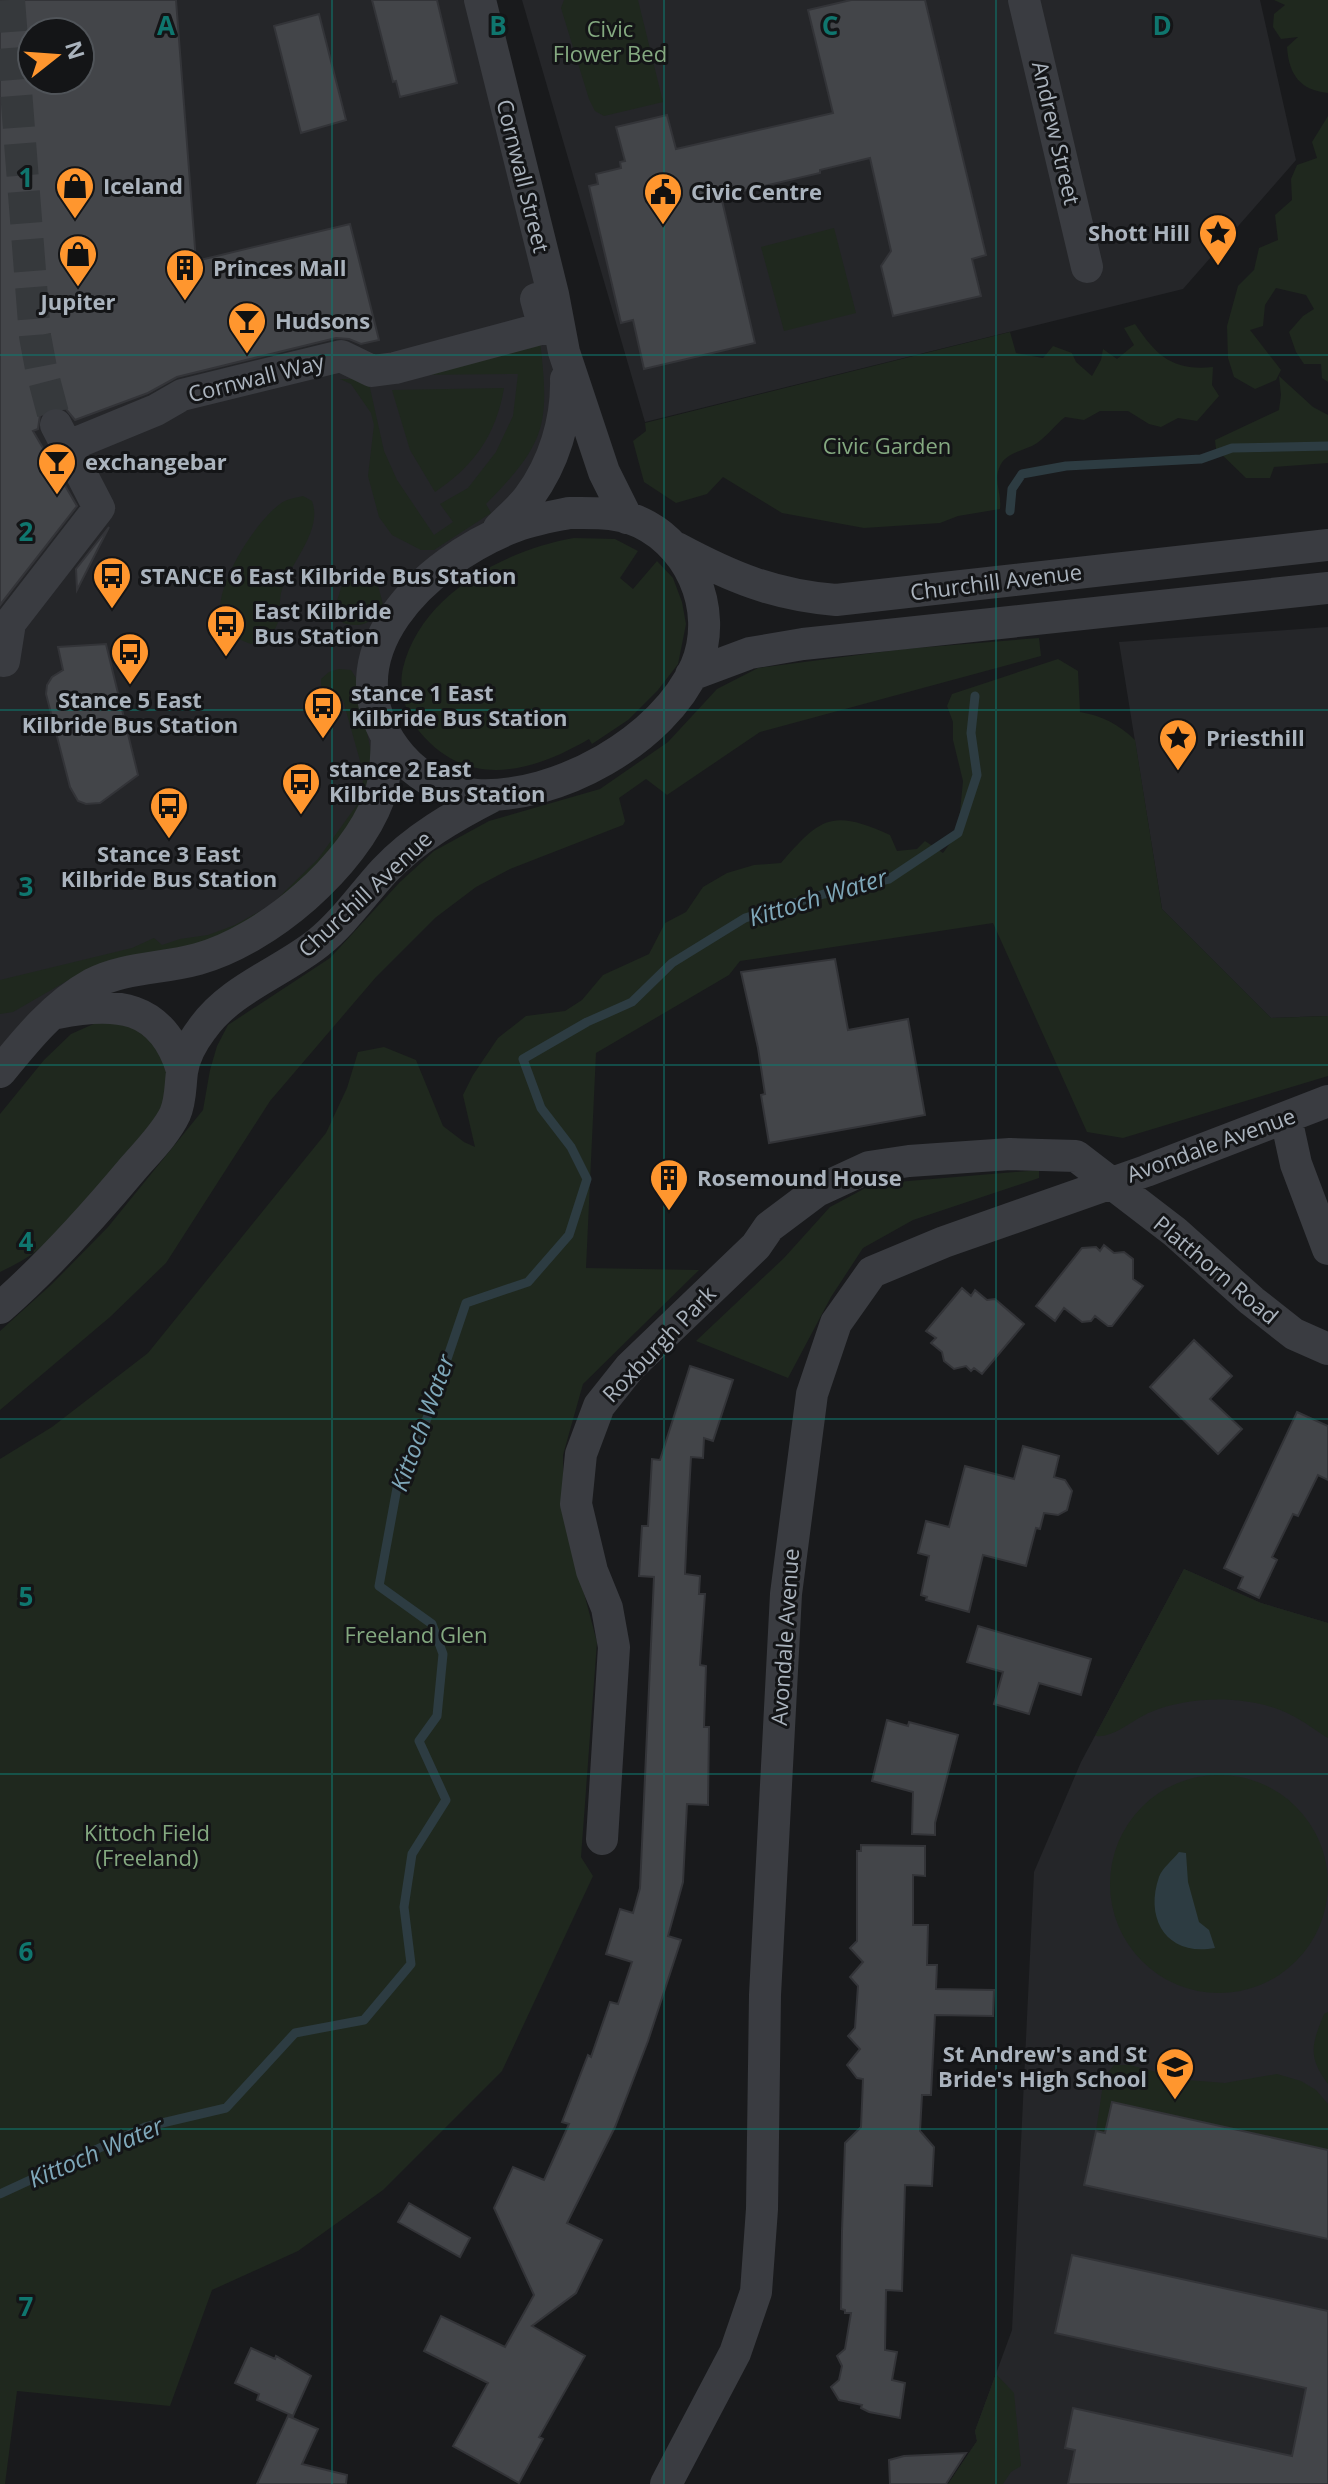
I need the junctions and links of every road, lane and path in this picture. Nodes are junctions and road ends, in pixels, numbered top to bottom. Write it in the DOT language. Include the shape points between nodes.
graph roads {
  1 [pos="480,0"];
  2 [pos="1024,0"];
  3 [pos="1087,267"];
  4 [pos="553,294"];
  5 [pos="564,352"];
  6 [pos="627,518"];
  7 [pos="482,541"];
  8 [pos="1328,545"];
  9 [pos="674,547"];
  10 [pos="1328,588"];
  11 [pos="4,661"];
  12 [pos="691,675"];
  13 [pos="387,737"];
  14 [pos="493,796"];
  15 [pos="53,1013"];
  16 [pos="182,1070"];
  17 [pos="0,1072"];
  18 [pos="1328,1101"];
  19 [pos="1286,1118"];
  20 [pos="1109,1183"];
  21 [pos="1328,1249"];
  22 [pos="56,1253"];
  23 [pos="0,1281"];
  24 [pos="0,1308"];
  25 [pos="1328,1349"];
  26 [pos="602,1839"];
  27 [pos="666,2484"];
  1 -- 4 [label="street, Cornwall Street"];
  2 -- 3 [label="street, Andrew Street"];
  4 -- 5 [label="street, Cornwall Street"];
  4 -- 11 [label="street, Cornwall Way" via="536,299 544,328 395,368 372,371 341,356 182,395 156,410 61,436 99,508 10,623"];
  5 -- 6 [label="street, Cornwall Street" via="604,472"];
  5 -- 7 [label="street, Cornwall Street" via="567,402 547,466 529,497"];
  6 -- 7 [label="street" via="569,513 537,519"];
  6 -- 9 [label="street, Churchill Avenue"];
  7 -- 13 [label="street" via="420,583 380,642 372,684"];
  8 -- 9 [label="street, Churchill Avenue" via="836,600 748,583"];
  9 -- 12 [label="street" via="688,565 702,602 703,644"];
  10 -- 12 [label="street, Churchill Avenue" via="803,644 750,653"];
  12 -- 14 [label="street" via="672,703 594,766 547,785"];
  13 -- 14 [label="street" via="431,781"];
  13 -- 15 [label="street, Churchill Avenue" via="379,798 339,860 295,906 237,945 198,959 112,974"];
  14 -- 16 [label="street, Churchill Avenue" via="427,834 386,869 321,941 217,1009 192,1044"];
  15 -- 16 [label="street" via="90,1006 134,1011 168,1038"];
  15 -- 17 [label="street, Churchill Avenue"];
  16 -- 22 [label="street, Churchill Avenue" via="182,1094 174,1116 113,1193"];
  18 -- 19 [label="street, Avondale Avenue"];
  19 -- 20 [label="street, Avondale Avenue"];
  19 -- 21 [label="street" via="1296,1164"];
  20 -- 25 [label="street, Platthorn Road" via="1294,1334"];
  20 -- 26 [label="street, Roxburgh Park" via="1076,1156 1010,1154 869,1167 817,1191 769,1227 756,1246 630,1367 599,1406 581,1454 576,1504 614,1647"];
  20 -- 27 [label="street, Avondale Avenue" via="872,1272 836,1323 812,1394 786,1594 756,2292 735,2353"];
  22 -- 23 [label="street"];
  22 -- 24 [label="street, Churchill Avenue"];
}
